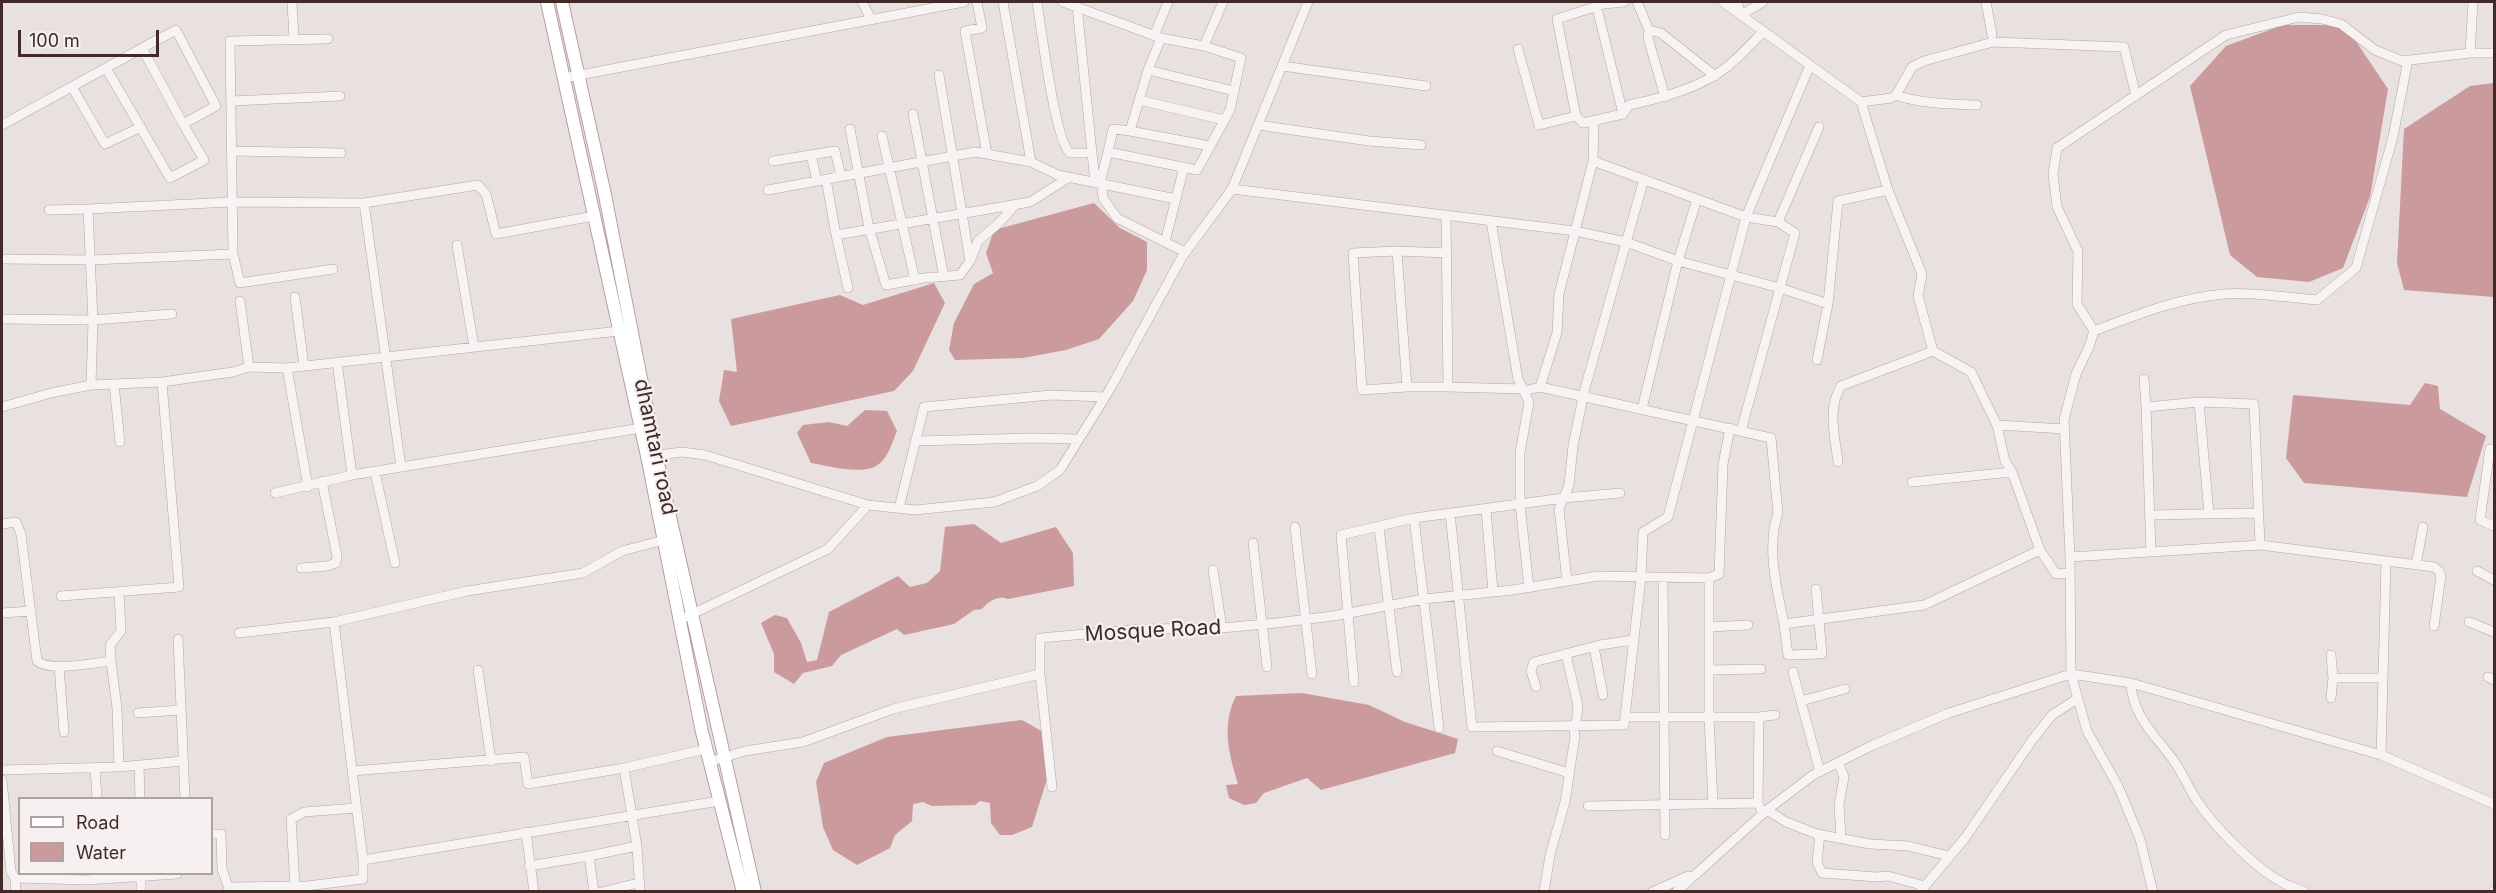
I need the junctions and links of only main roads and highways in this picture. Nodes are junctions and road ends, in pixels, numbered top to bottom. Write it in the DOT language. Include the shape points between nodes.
graph roads {
  1 [pos="547,2"];
  2 [pos="562,2"];
  3 [pos="651,456"];
  4 [pos="685,618"];
  5 [pos="743,891"];
  6 [pos="755,891"];
  1 -- 3 [label="main road" via="641,428"];
  2 -- 3 [label="main road, dhamtari road" via="604,190"];
  3 -- 4 [label="main road, dhamtari road"];
  3 -- 4 [label="main road" via="664,540"];
  4 -- 5 [label="main road" via="706,749"];
  4 -- 6 [label="main road, dhamtari road"];
}
